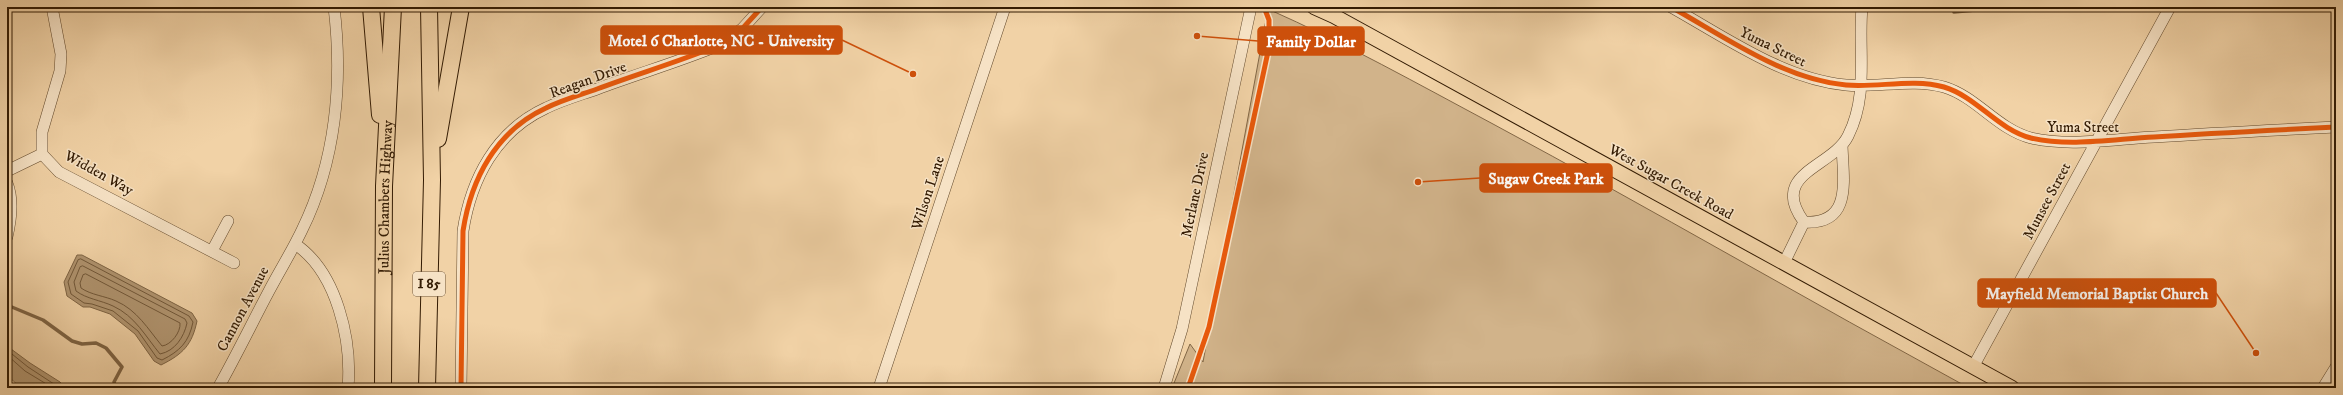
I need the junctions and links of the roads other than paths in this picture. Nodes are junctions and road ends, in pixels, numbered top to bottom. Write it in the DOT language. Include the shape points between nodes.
graph roads {
  1 [pos="52,7"];
  2 [pos="334,7"];
  3 [pos="371,7"];
  4 [pos="393,7"];
  5 [pos="429,7"];
  6 [pos="461,7"];
  7 [pos="762,7"];
  8 [pos="1005,7"];
  9 [pos="1251,7"];
  10 [pos="1314,7"];
  11 [pos="1671,7"];
  12 [pos="1862,7"];
  13 [pos="2170,7"];
  14 [pos="1861,85"];
  15 [pos="2336,127"];
  16 [pos="2098,140"];
  17 [pos="1842,145"];
  18 [pos="42,154"];
  19 [pos="7,171"];
  20 [pos="432,180"];
  21 [pos="7,183"];
  22 [pos="384,186"];
  23 [pos="228,221"];
  24 [pos="1804,222"];
  25 [pos="7,236"];
  26 [pos="295,244"];
  27 [pos="212,251"];
  28 [pos="234,263"];
  29 [pos="1784,263"];
  30 [pos="1973,367"];
  31 [pos="2336,367"];
  32 [pos="218,388"];
  33 [pos="348,388"];
  34 [pos="383,388"];
  35 [pos="427,388"];
  36 [pos="460,388"];
  37 [pos="879,388"];
  38 [pos="1164,388"];
  39 [pos="2012,388"];
  40 [pos="2323,388"];
  1 -- 18 [label="street, Widden Way" via="61,54 60,71 42,132"];
  2 -- 26 [label="street, Cannon Avenue" via="338,45 336,108 323,169"];
  3 -- 22 [label="highway"];
  4 -- 22 [label="highway, Julius Chambers Highway"];
  5 -- 20 [label="highway, I 85"];
  6 -- 20 [label="highway"];
  7 -- 36 [label="street, Reagan Drive" via="742,29 717,46 544,108 517,126 495,149 473,187 463,231"];
  8 -- 37 [label="street, Wilson Lane"];
  9 -- 38 [label="street, Merlane Drive" via="1182,328"];
  10 -- 29 [label="main road, West Sugar Creek Road"];
  11 -- 14 [label="street, Yuma Street" via="1800,75 1822,82"];
  12 -- 14 [label="street"];
  13 -- 16 [label="street, Munsee Street"];
  14 -- 16 [label="street, Yuma Street" via="1917,83 1944,87 1969,99 2007,128 2024,136 2050,141"];
  14 -- 17 [label="street" via="1857,112"];
  15 -- 16 [label="street, Yuma Street"];
  16 -- 30 [label="street, Munsee Street"];
  17 -- 24 [label="street" via="1800,177 1793,194 1796,211"];
  17 -- 24 [label="street" via="1843,200 1837,212 1828,219"];
  18 -- 19 [label="street"];
  18 -- 27 [label="street, Widden Way" via="60,172"];
  20 -- 35 [label="highway, I 85"];
  21 -- 25 [label="street" via="10,201"];
  22 -- 34 [label="highway, Julius Chambers Highway"];
  23 -- 27 [label="street"];
  24 -- 29 [label="street"];
  26 -- 32 [label="street, Cannon Avenue"];
  26 -- 33 [label="street" via="318,264 339,308 347,355"];
  27 -- 28 [label="street, Widden Way"];
  29 -- 30 [label="main road, West Sugar Creek Road"];
  30 -- 39 [label="main road, West Sugar Creek Road"];
  31 -- 40 [label="street"];
}
